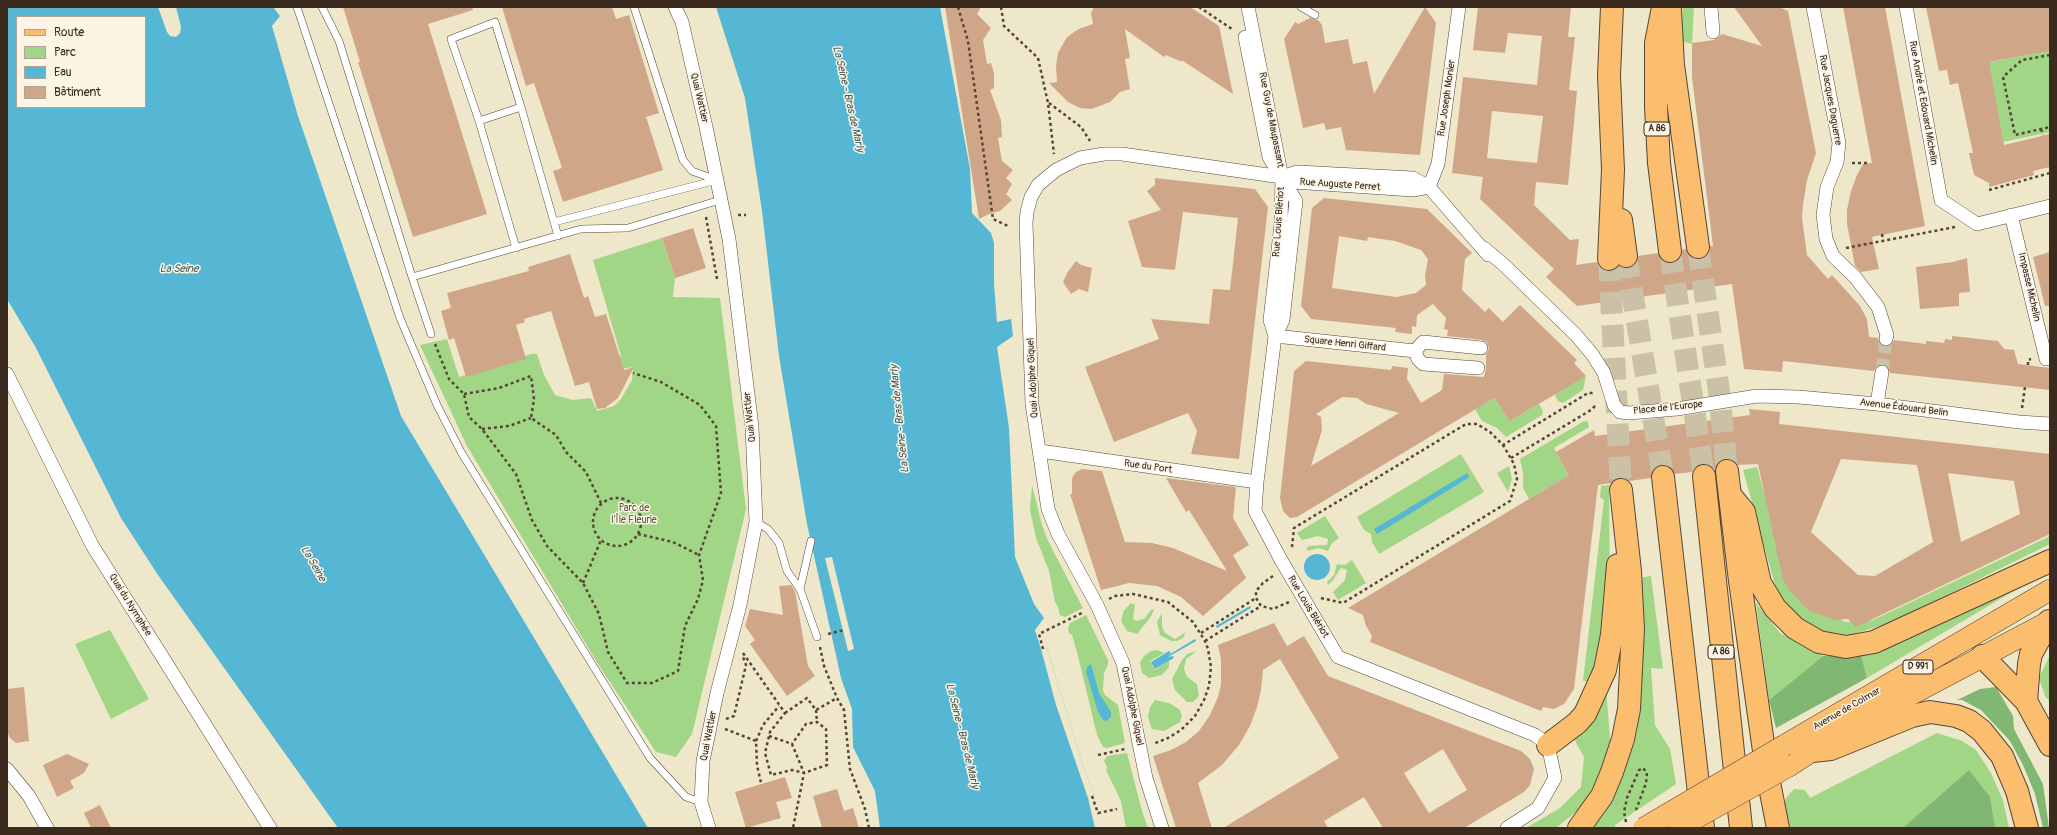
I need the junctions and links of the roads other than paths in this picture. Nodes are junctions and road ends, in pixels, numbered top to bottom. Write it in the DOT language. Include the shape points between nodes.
graph roads {
  1 [pos="297,7"];
  2 [pos="322,7"];
  3 [pos="634,7"];
  4 [pos="675,7"];
  5 [pos="1239,7"];
  6 [pos="1248,7"];
  7 [pos="1301,7"];
  8 [pos="1459,7"];
  9 [pos="1612,7"];
  10 [pos="1663,7"];
  11 [pos="1670,7"];
  12 [pos="1711,7"];
  13 [pos="1813,7"];
  14 [pos="1906,7"];
  15 [pos="1315,15"];
  16 [pos="1713,32"];
  17 [pos="521,107"];
  18 [pos="479,120"];
  19 [pos="1282,177"];
  20 [pos="717,180"];
  21 [pos="1429,187"];
  22 [pos="720,200"];
  23 [pos="2050,206"];
  24 [pos="2012,215"];
  25 [pos="554,222"];
  26 [pos="558,236"];
  27 [pos="1698,247"];
  28 [pos="516,248"];
  29 [pos="1670,251"];
  30 [pos="1618,258"];
  31 [pos="412,277"];
  32 [pos="431,334"];
  33 [pos="1576,335"];
  34 [pos="1275,336"];
  35 [pos="1886,339"];
  36 [pos="1481,348"];
  37 [pos="1415,351"];
  38 [pos="2046,359"];
  39 [pos="1478,368"];
  40 [pos="1882,372"];
  41 [pos="7,374"];
  42 [pos="1757,396"];
  43 [pos="1877,404"];
  44 [pos="2050,424"];
  45 [pos="1040,451"];
  46 [pos="1727,471"];
  47 [pos="1704,476"];
  48 [pos="1663,477"];
  49 [pos="1257,482"];
  50 [pos="1730,495"];
  51 [pos="756,522"];
  52 [pos="811,541"];
  53 [pos="2050,561"];
  54 [pos="800,589"];
  55 [pos="2050,590"];
  56 [pos="2050,621"];
  57 [pos="817,637"];
  58 [pos="1965,640"];
  59 [pos="1982,656"];
  60 [pos="2026,701"];
  61 [pos="1548,745"];
  62 [pos="2050,745"];
  63 [pos="1812,751"];
  64 [pos="7,769"];
  65 [pos="701,802"];
  66 [pos="1636,821"];
  67 [pos="47,828"];
  68 [pos="270,828"];
  69 [pos="709,828"];
  70 [pos="1162,828"];
  71 [pos="1507,828"];
  72 [pos="1579,828"];
  73 [pos="1678,828"];
  74 [pos="1703,828"];
  75 [pos="1741,828"];
  76 [pos="1778,828"];
  77 [pos="2026,828"];
  1 -- 65 [label="lane" via="400,318 437,405 461,452 650,758 686,797"];
  2 -- 31 [label="lane" via="339,41"];
  3 -- 20 [label="lane" via="683,160 692,171"];
  4 -- 20 [label="street, Quai Wattier" via="682,22"];
  5 -- 19 [label="street, Rue Guy de Maupassant" via="1269,157"];
  6 -- 19 [label="street, Rue Guy de Maupassant"];
  7 -- 15 [label="lane"];
  8 -- 21 [label="street, Rue Joseph Monier" via="1438,164"];
  9 -- 30 [label="highway" via="1609,75"];
  10 -- 29 [label="highway, A 86" via="1656,43 1656,107 1659,163"];
  11 -- 27 [label="highway" via="1673,65"];
  12 -- 16 [label="street"];
  13 -- 35 [label="street, Rue Jacques Daguerre" via="1839,143 1837,162 1827,187 1823,214 1826,240 1833,256 1855,277 1878,307"];
  14 -- 24 [label="street, Rue André et Edouard Michelin" via="1941,200 1977,224"];
  17 -- 18 [label="lane"];
  17 -- 18 [label="lane" via="495,22 451,39"];
  17 -- 25 [label="lane"];
  18 -- 28 [label="lane"];
  19 -- 21 [label="street, Rue Auguste Perret" via="1297,172 1413,178"];
  19 -- 34 [label="street, Rue Louis Blériot" via="1296,201 1283,320"];
  19 -- 45 [label="street, Quai Adolphe Giquel" via="1122,154 1094,155 1071,162 1048,176 1035,191 1027,212 1032,404"];
  20 -- 22 [label="street, Quai Wattier"];
  20 -- 25 [label="lane"];
  21 -- 33 [label="street, Rue Auguste Perret" via="1484,248"];
  22 -- 26 [label="lane" via="628,228 581,229"];
  22 -- 51 [label="street, Quai Wattier" via="729,239 752,427"];
  23 -- 24 [label="street"];
  24 -- 38 [label="street, Impasse Michelin"];
  25 -- 26 [label="lane"];
  26 -- 28 [label="lane"];
  28 -- 31 [label="lane"];
  31 -- 32 [label="lane"];
  33 -- 42 [label="street, Place de l'Europe" via="1600,363 1614,405 1620,412 1676,408"];
  34 -- 37 [label="street, Square Henri Giffard"];
  34 -- 49 [label="street, Rue Louis Blériot"];
  36 -- 37 [label="street" via="1423,342"];
  37 -- 39 [label="street" via="1423,364"];
  40 -- 43 [label="street"];
  41 -- 68 [label="street, Quai du Nymphée" via="92,545"];
  42 -- 43 [label="street, Avenue Édouard Belin"];
  43 -- 44 [label="street, Avenue Édouard Belin"];
  45 -- 49 [label="street, Rue du Port"];
  45 -- 70 [label="street, Quai Adolphe Giquel" via="1048,509 1052,520 1098,605 1123,663 1134,747"];
  46 -- 50 [label="highway"];
  47 -- 75 [label="highway, A 86"];
  48 -- 74 [label="highway"];
  49 -- 61 [label="street, Rue Louis Blériot" via="1255,511 1285,568 1338,657 1536,735"];
  50 -- 53 [label="highway" via="1744,512 1760,583 1775,608 1795,628 1819,642 1846,647 1874,642"];
  50 -- 76 [label="highway" via="1767,772"];
  51 -- 54 [label="lane" via="775,536 787,571"];
  51 -- 65 [label="street, Quai Wattier" via="740,605 717,693 703,761"];
  52 -- 54 [label="lane"];
  54 -- 57 [label="lane"];
  55 -- 58 [label="main road, Avenue de Colmar / D 991"];
  56 -- 59 [label="main road, Avenue de Colmar / D 991"];
  56 -- 60 [label="highway" via="2029,664"];
  58 -- 59 [label="main road"];
  58 -- 66 [label="main road, Avenue de Colmar / D 991, bridge" via="1786,745"];
  59 -- 60 [label="highway"];
  59 -- 63 [label="main road, Avenue de Colmar / D 991" via="1844,730"];
  60 -- 62 [label="highway"];
  61 -- 71 [label="street" via="1555,778 1538,808"];
  61 -- 72 [label="highway" via="1585,714 1605,670 1612,635 1621,500 1630,571 1633,629 1629,709 1623,740 1602,796"];
  63 -- 73 [label="main road, Avenue de Colmar / D 991, bridge"];
  63 -- 77 [label="highway" via="1830,749 1912,716 1930,712 1956,716 1969,721 1982,731 2002,756 2017,791"];
  64 -- 67 [label="street" via="29,796"];
  65 -- 69 [label="street, Quai Wattier"];
}
